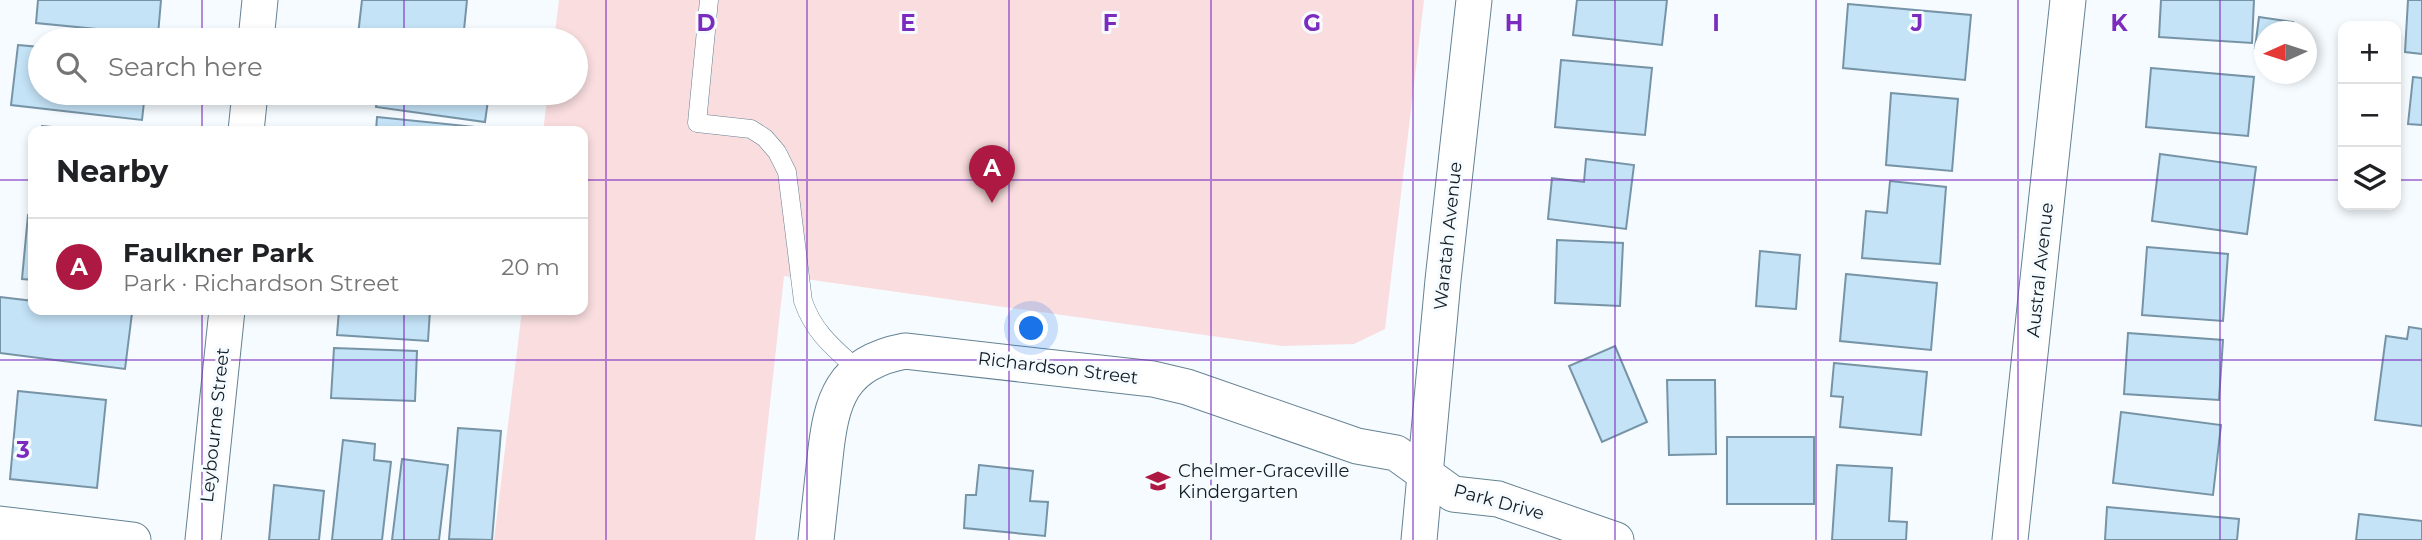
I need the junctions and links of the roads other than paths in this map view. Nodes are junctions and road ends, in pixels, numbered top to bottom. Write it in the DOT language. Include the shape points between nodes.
graph roads {
  1 [pos="260,0"];
  2 [pos="709,0"];
  3 [pos="1474,0"];
  4 [pos="2068,0"];
  5 [pos="257,28"];
  6 [pos="249,105"];
  7 [pos="247,126"];
  8 [pos="226,315"];
  9 [pos="858,370"];
  10 [pos="1425,473"];
  11 [pos="0,524"];
  12 [pos="134,540"];
  13 [pos="203,540"];
  14 [pos="816,540"];
  15 [pos="1419,540"];
  16 [pos="1616,540"];
  17 [pos="2010,540"];
  1 -- 5 [label="street"];
  2 -- 9 [label="lane" via="697,123 751,129 777,152 787,172 808,317 817,332"];
  3 -- 10 [label="street, Waratah Avenue"];
  4 -- 17 [label="street, Austral Avenue"];
  6 -- 7 [label="street"];
  8 -- 13 [label="street, Leybourne Street"];
  9 -- 10 [label="street, Richardson Street" via="905,351 1153,379 1357,446 1396,453"];
  9 -- 14 [label="street, Richardson Street" via="838,395 831,415"];
  10 -- 15 [label="street, Waratah Avenue"];
  10 -- 16 [label="street, Park Drive" via="1453,494 1498,499"];
  11 -- 12 [label="street"];
}
